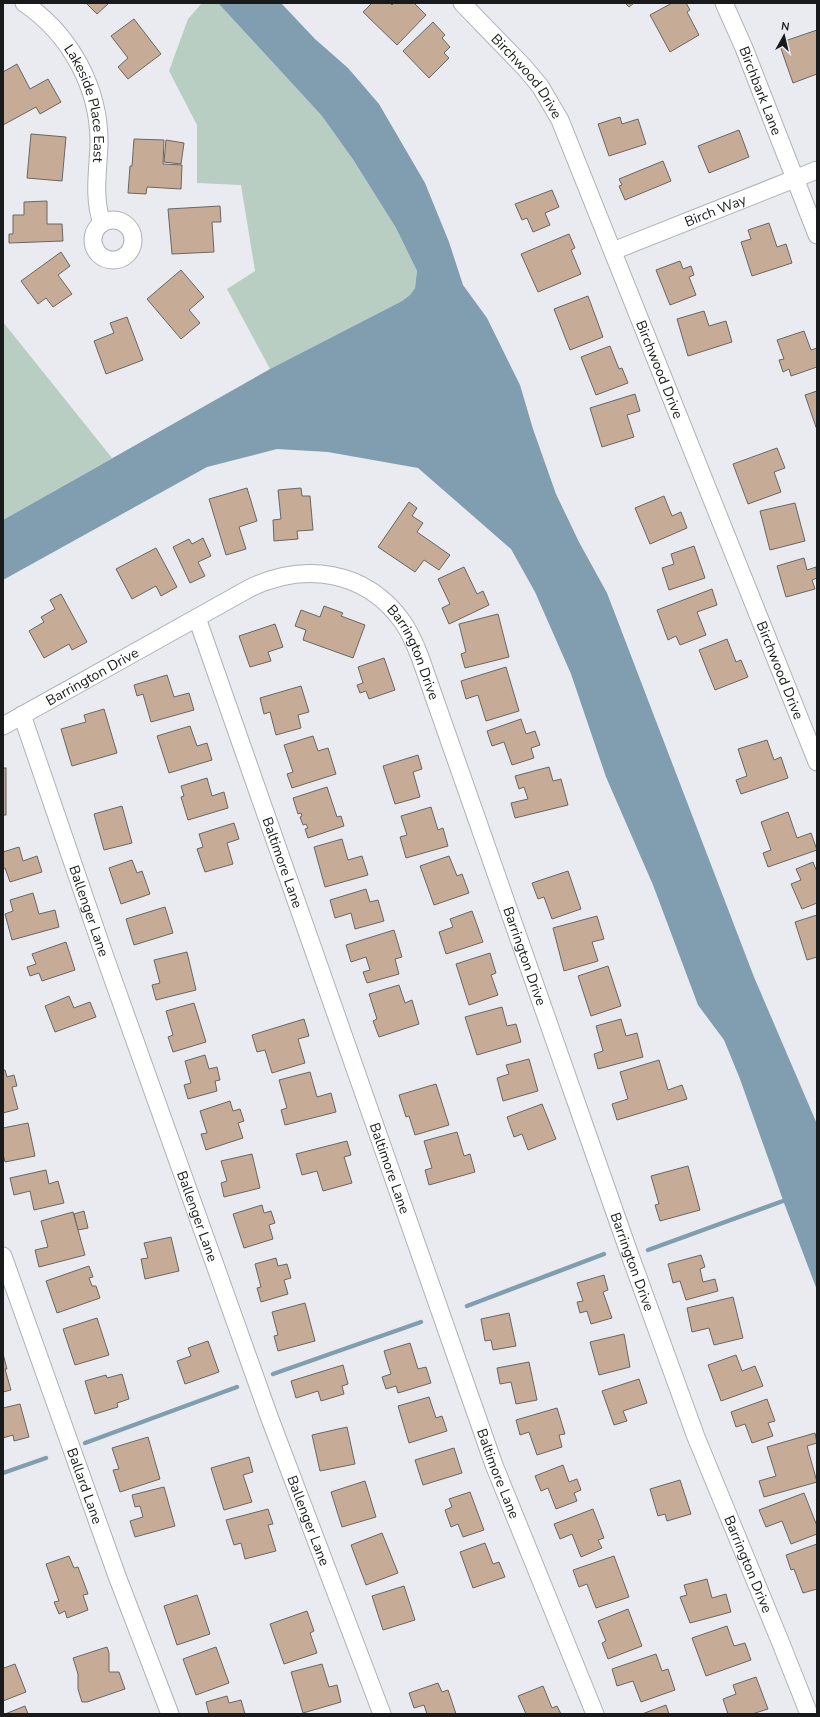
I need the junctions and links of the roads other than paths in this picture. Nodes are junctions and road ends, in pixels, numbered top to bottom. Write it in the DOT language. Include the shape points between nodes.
graph roads {
  1 [pos="24,3"];
  2 [pos="462,3"];
  3 [pos="724,3"];
  4 [pos="817,170"];
  5 [pos="794,179"];
  6 [pos="102,223"];
  7 [pos="817,235"];
  8 [pos="613,251"];
  9 [pos="197,618"];
  10 [pos="22,715"];
  11 [pos="3,726"];
  12 [pos="817,762"];
  13 [pos="3,1256"];
  14 [pos="170,1714"];
  15 [pos="382,1714"];
  16 [pos="595,1714"];
  17 [pos="809,1714"];
  1 -- 6 [label="street, Lakeside Place East" via="62,38 75,55 89,85 99,131 97,200"];
  2 -- 8 [label="street, Birchwood Drive" via="524,67 552,104"];
  3 -- 5 [label="street, Birchbark Lane"];
  4 -- 5 [label="street, Birch Way"];
  5 -- 7 [label="street, Birchbark Lane"];
  5 -- 8 [label="street, Birch Way"];
  8 -- 12 [label="street, Birchwood Drive"];
  9 -- 10 [label="street, Barrington Drive"];
  9 -- 16 [label="street, Baltimore Lane" via="494,1465"];
  9 -- 17 [label="street, Barrington Drive" via="262,582 287,575 311,573 335,576 358,584 386,603 408,630 696,1437"];
  10 -- 11 [label="street, Barrington Drive"];
  10 -- 15 [label="street, Ballenger Lane" via="105,957 270,1419"];
  13 -- 14 [label="street, Ballard Lane" via="117,1576"];
}
